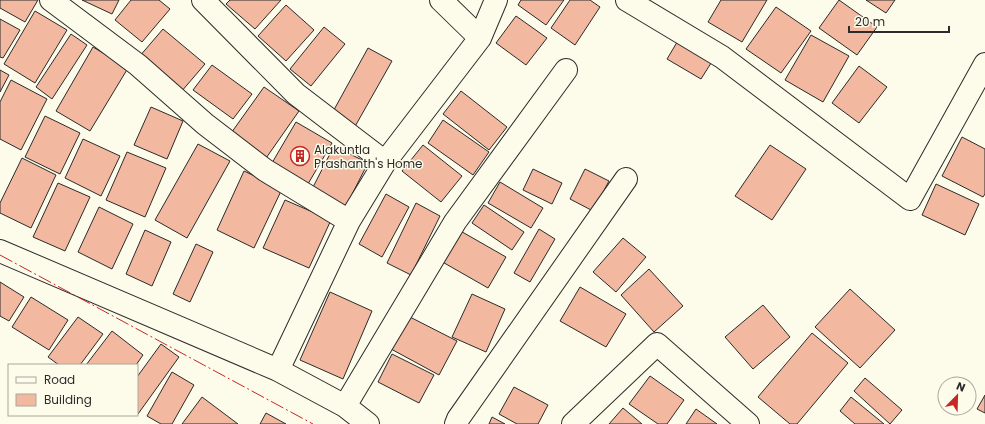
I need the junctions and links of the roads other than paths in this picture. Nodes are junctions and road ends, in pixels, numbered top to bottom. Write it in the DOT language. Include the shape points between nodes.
graph roads {
  1 [pos="51,0"];
  2 [pos="203,0"];
  3 [pos="441,0"];
  4 [pos="496,0"];
  5 [pos="627,0"];
  6 [pos="480,38"];
  7 [pos="985,64"];
  8 [pos="566,70"];
  9 [pos="385,162"];
  10 [pos="626,179"];
  11 [pos="350,221"];
  12 [pos="0,251"];
  13 [pos="278,370"];
  14 [pos="345,406"];
  15 [pos="368,424"];
  16 [pos="456,424"];
  17 [pos="573,424"];
  18 [pos="748,424"];
  1 -- 11 [label="street" via="138,65 205,124 265,170"];
  2 -- 9 [label="street" via="296,94"];
  3 -- 6 [label="street"];
  4 -- 6 [label="street"];
  5 -- 7 [label="street" via="722,57 910,199"];
  6 -- 9 [label="street"];
  8 -- 14 [label="street" via="455,222"];
  9 -- 11 [label="street"];
  10 -- 16 [label="street"];
  11 -- 13 [label="street"];
  12 -- 13 [label="street"];
  13 -- 14 [label="street"];
  14 -- 15 [label="street"];
  17 -- 18 [label="street" via="658,344"];
}
